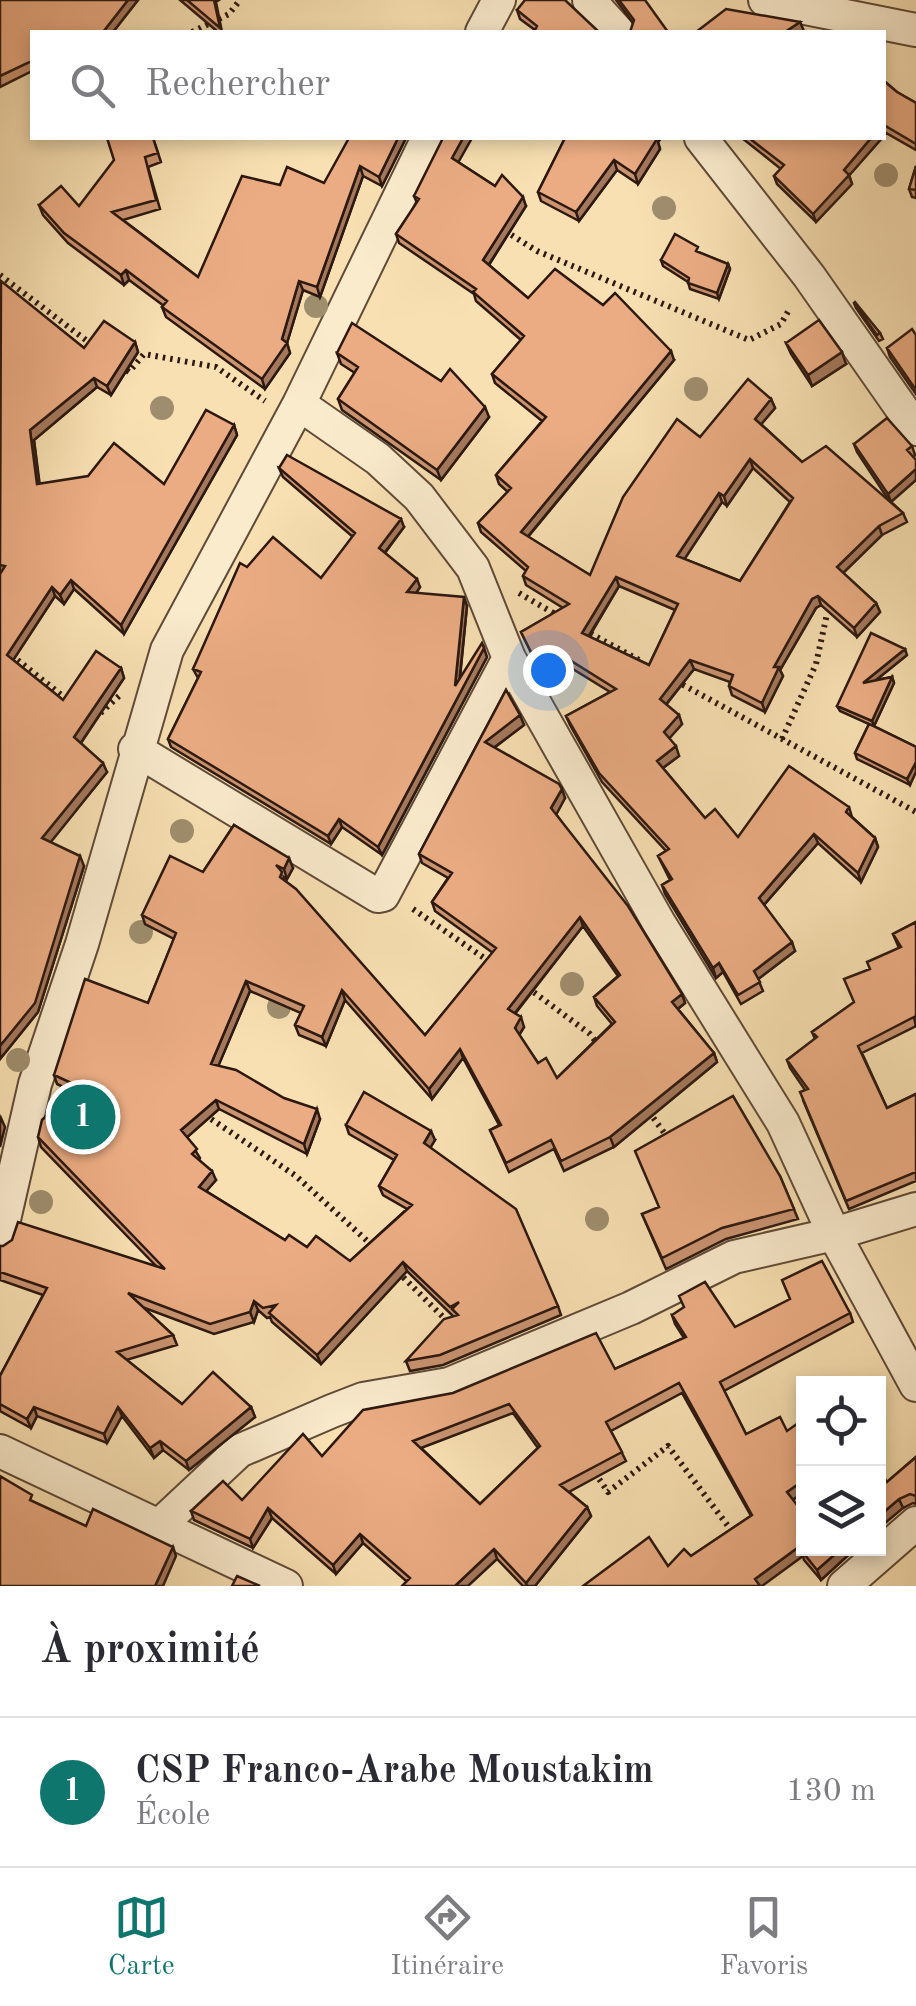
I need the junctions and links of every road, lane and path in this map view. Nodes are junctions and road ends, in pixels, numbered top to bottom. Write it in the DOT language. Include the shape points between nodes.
graph roads {
  1 [pos="240,0"];
  2 [pos="499,0"];
  3 [pos="589,0"];
  4 [pos="765,0"];
  5 [pos="196,30"];
  6 [pos="483,30"];
  7 [pos="616,30"];
  8 [pos="916,30"];
  9 [pos="427,140"];
  10 [pos="703,140"];
  11 [pos="490,220"];
  12 [pos="0,276"];
  13 [pos="809,276"];
  14 [pos="61,321"];
  15 [pos="48,335"];
  16 [pos="299,404"];
  17 [pos="916,429"];
  18 [pos="473,568"];
  19 [pos="827,614"];
  20 [pos="0,646"];
  21 [pos="509,658"];
  22 [pos="644,663"];
  23 [pos="661,673"];
  24 [pos="127,689"];
  25 [pos="77,708"];
  26 [pos="92,720"];
  27 [pos="782,738"];
  28 [pos="135,749"];
  29 [pos="916,812"];
  30 [pos="387,891"];
  31 [pos="502,970"];
  32 [pos="518,982"];
  33 [pos="600,1048"];
  34 [pos="643,1104"];
  35 [pos="194,1107"];
  36 [pos="673,1147"];
  37 [pos="916,1209"];
  38 [pos="834,1234"];
  39 [pos="0,1237"];
  40 [pos="493,1366"];
  41 [pos="916,1384"];
  42 [pos="0,1451"];
  43 [pos="589,1466"];
  44 [pos="916,1523"];
  45 [pos="160,1525"];
  46 [pos="738,1540"];
  47 [pos="228,1574"];
  48 [pos="286,1586"];
  49 [pos="844,1586"];
  1 -- 5 [label="path" via="229,14"];
  2 -- 6 [label="street"];
  3 -- 7 [label="street"];
  4 -- 8 [label="street"];
  9 -- 16 [label="street"];
  10 -- 13 [label="street"];
  11 -- 13 [label="path" via="537,251 749,340 781,324"];
  12 -- 14 [label="path"];
  13 -- 17 [label="street"];
  14 -- 15 [label="path"];
  14 -- 16 [label="path" via="129,372 144,354 216,367 261,401"];
  16 -- 18 [label="street" via="419,497"];
  16 -- 28 [label="street" via="167,650"];
  18 -- 21 [label="street"];
  18 -- 22 [label="path"];
  19 -- 27 [label="path" via="816,664"];
  20 -- 25 [label="path"];
  21 -- 30 [label="street"];
  21 -- 38 [label="street" via="659,923 784,1123"];
  23 -- 27 [label="path"];
  24 -- 26 [label="path"];
  27 -- 29 [label="path"];
  28 -- 30 [label="street" via="378,896"];
  28 -- 39 [label="street" via="82,944 34,1084"];
  30 -- 31 [label="path"];
  32 -- 33 [label="path"];
  34 -- 36 [label="path"];
  35 -- 40 [label="path" via="296,1176"];
  37 -- 38 [label="street"];
  38 -- 40 [label="street" via="734,1258"];
  38 -- 41 [label="street"];
  40 -- 45 [label="street" via="449,1384 348,1404 238,1451"];
  42 -- 45 [label="street"];
  43 -- 46 [label="path" via="608,1492 668,1446"];
  44 -- 49 [label="street"];
  45 -- 47 [label="street"];
  47 -- 48 [label="street"];
}
